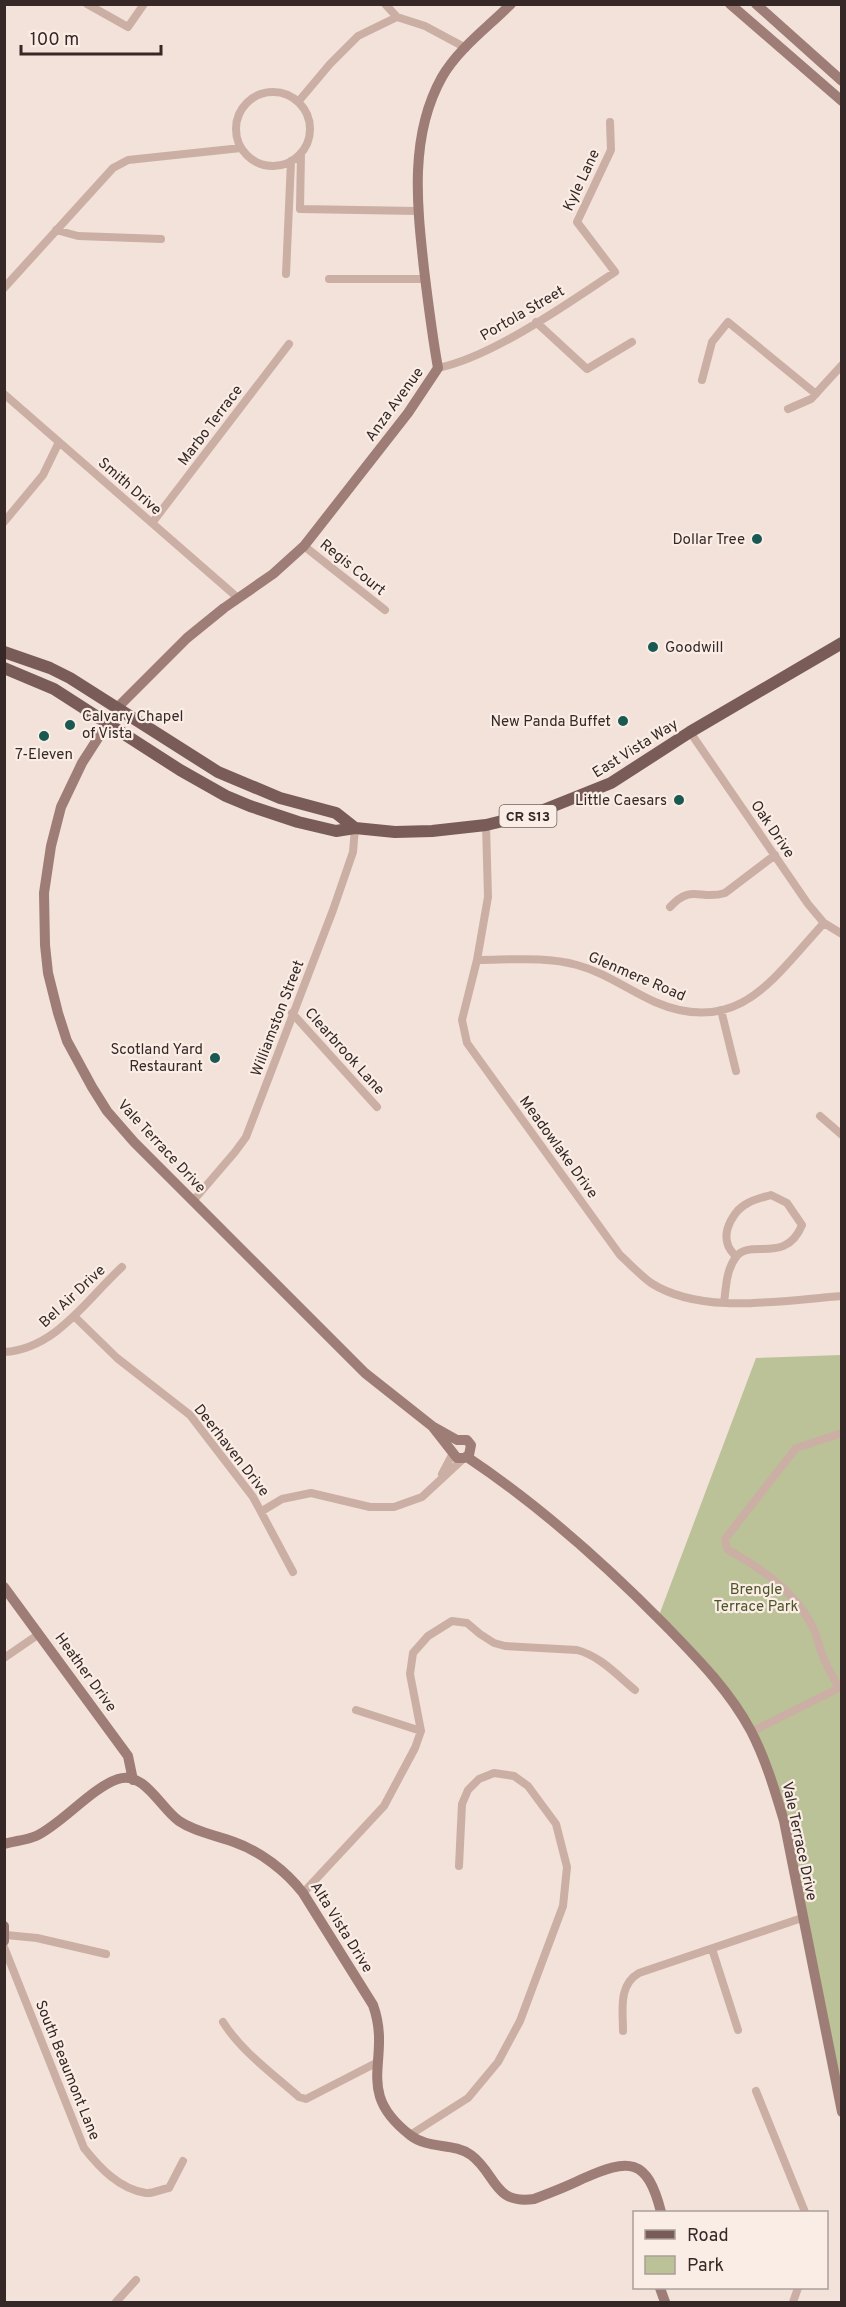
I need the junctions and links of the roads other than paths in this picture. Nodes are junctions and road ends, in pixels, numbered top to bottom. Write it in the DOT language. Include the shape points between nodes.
graph roads {
  1 [pos="87,4"];
  2 [pos="144,4"];
  3 [pos="385,4"];
  4 [pos="511,4"];
  5 [pos="730,4"];
  6 [pos="756,4"];
  7 [pos="397,17"];
  8 [pos="466,48"];
  9 [pos="842,81"];
  10 [pos="842,101"];
  11 [pos="298,102"];
  12 [pos="610,122"];
  13 [pos="241,148"];
  14 [pos="301,153"];
  15 [pos="291,161"];
  16 [pos="417,211"];
  17 [pos="56,230"];
  18 [pos="161,239"];
  19 [pos="615,272"];
  20 [pos="285,274"];
  21 [pos="329,279"];
  22 [pos="425,279"];
  23 [pos="4,288"];
  24 [pos="536,322"];
  25 [pos="632,342"];
  26 [pos="289,344"];
  27 [pos="842,365"];
  28 [pos="438,368"];
  29 [pos="702,380"];
  30 [pos="4,394"];
  31 [pos="816,394"];
  32 [pos="788,410"];
  33 [pos="59,442"];
  34 [pos="4,522"];
  35 [pos="152,523"];
  36 [pos="304,546"];
  37 [pos="238,598"];
  38 [pos="385,610"];
  39 [pos="842,643"];
  40 [pos="4,652"];
  41 [pos="4,668"];
  42 [pos="118,707"];
  43 [pos="108,723"];
  44 [pos="690,732"];
  45 [pos="486,825"];
  46 [pos="355,828"];
  47 [pos="776,855"];
  48 [pos="669,907"];
  49 [pos="824,923"];
  50 [pos="842,934"];
  51 [pos="477,960"];
  52 [pos="721,1010"];
  53 [pos="292,1013"];
  54 [pos="736,1071"];
  55 [pos="377,1107"];
  56 [pos="820,1116"];
  57 [pos="842,1135"];
  58 [pos="193,1201"];
  59 [pos="736,1257"];
  60 [pos="122,1267"];
  61 [pos="842,1296"];
  62 [pos="724,1303"];
  63 [pos="74,1316"];
  64 [pos="4,1352"];
  65 [pos="432,1426"];
  66 [pos="842,1433"];
  67 [pos="457,1440"];
  68 [pos="452,1451"];
  69 [pos="467,1456"];
  70 [pos="440,1478"];
  71 [pos="262,1511"];
  72 [pos="293,1572"];
  73 [pos="4,1587"];
  74 [pos="39,1634"];
  75 [pos="4,1658"];
  76 [pos="635,1690"];
  77 [pos="356,1710"];
  78 [pos="421,1731"];
  79 [pos="752,1732"];
  80 [pos="133,1780"];
  81 [pos="4,1844"];
  82 [pos="459,1866"];
  83 [pos="303,1893"];
  84 [pos="801,1918"];
  85 [pos="5,1934"];
  86 [pos="4,1947"];
  87 [pos="712,1949"];
  88 [pos="106,1954"];
  89 [pos="223,2022"];
  90 [pos="738,2030"];
  91 [pos="623,2031"];
  92 [pos="378,2062"];
  93 [pos="756,2091"];
  94 [pos="842,2112"];
  95 [pos="410,2135"];
  96 [pos="183,2161"];
  97 [pos="661,2211"];
  98 [pos="805,2211"];
  99 [pos="136,2280"];
  100 [pos="116,2302"];
  1 -- 2 [label="street" via="128,27"];
  3 -- 7 [label="street"];
  4 -- 8 [label="street, Anza Avenue"];
  5 -- 10 [label="street"];
  6 -- 9 [label="street"];
  7 -- 8 [label="street" via="425,26"];
  7 -- 11 [label="street" via="358,36"];
  8 -- 16 [label="street, Anza Avenue" via="442,78 425,122 418,160"];
  11 -- 13 [label="street" via="277,92 254,96 238,114 237,138"];
  11 -- 14 [label="street" via="309,121 307,143"];
  12 -- 19 [label="street, Kyle Lane" via="611,150 577,222"];
  13 -- 15 [label="street" via="258,163 280,165"];
  13 -- 17 [label="street" via="128,160 113,168"];
  14 -- 15 [label="street"];
  14 -- 16 [label="street" via="300,209"];
  15 -- 20 [label="street"];
  16 -- 22 [label="street, Anza Avenue"];
  17 -- 18 [label="street" via="78,236"];
  17 -- 23 [label="street"];
  19 -- 24 [label="street, Portola Street"];
  21 -- 22 [label="street"];
  22 -- 28 [label="street, Anza Avenue"];
  24 -- 25 [label="street" via="587,369"];
  24 -- 28 [label="street, Portola Street" via="454,365"];
  26 -- 35 [label="street, Marbo Terrace"];
  27 -- 31 [label="street"];
  28 -- 36 [label="street, Anza Avenue" via="408,413"];
  29 -- 31 [label="street" via="712,342 728,322"];
  30 -- 33 [label="street, Smith Drive"];
  31 -- 32 [label="street"];
  33 -- 34 [label="street" via="43,475"];
  33 -- 35 [label="street, Smith Drive"];
  35 -- 37 [label="street, Smith Drive"];
  36 -- 37 [label="street, Anza Avenue"];
  36 -- 38 [label="street, Regis Court"];
  37 -- 42 [label="street, Anza Avenue" via="187,638"];
  39 -- 44 [label="main road, East Vista Way / CR S13"];
  40 -- 42 [label="main road, East Vista Way" via="65,676"];
  41 -- 43 [label="main road, East Vista Way / CR S13" via="54,689"];
  42 -- 43 [label="street, Vale Terrace Drive"];
  42 -- 46 [label="main road, East Vista Way / CR S13" via="218,772 280,798 336,813"];
  43 -- 46 [label="main road, East Vista Way / CR S13" via="226,796 298,822 336,831"];
  43 -- 58 [label="street, Vale Terrace Drive" via="82,763 61,807 51,846 44,893 48,973 67,1041 92,1087 134,1142"];
  44 -- 45 [label="main road, East Vista Way / CR S13" via="611,783 536,813"];
  44 -- 47 [label="street, Oak Drive"];
  45 -- 46 [label="main road, East Vista Way / CR S13" via="432,831"];
  45 -- 51 [label="street, Meadowlake Drive" via="488,897"];
  46 -- 53 [label="street, Williamston Street" via="353,852"];
  47 -- 48 [label="street" via="725,893 688,894"];
  47 -- 49 [label="street, Oak Drive"];
  49 -- 50 [label="street, Oak Drive"];
  49 -- 52 [label="street, Glenmere Road" via="763,990 744,1003"];
  51 -- 52 [label="street, Glenmere Road" via="575,964 684,1012"];
  51 -- 62 [label="street, Meadowlake Drive" via="462,1020 467,1043 477,1058 620,1255 652,1283 691,1299"];
  52 -- 54 [label="street"];
  53 -- 55 [label="street, Clearbrook Lane"];
  53 -- 58 [label="street, Williamston Street" via="246,1137"];
  56 -- 57 [label="street"];
  58 -- 65 [label="street, Vale Terrace Drive" via="364,1373"];
  59 -- 59 [label="street" via="743,1251 783,1248 800,1233 802,1225 788,1203 771,1195 747,1203 736,1212 726,1237"];
  59 -- 62 [label="street"];
  60 -- 63 [label="street, Bel Air Drive"];
  61 -- 62 [label="street, Meadowlake Drive"];
  63 -- 64 [label="street, Bel Air Drive" via="51,1336 28,1348"];
  63 -- 71 [label="street, Deerhaven Drive" via="117,1358 190,1415"];
  65 -- 67 [label="street, Vale Terrace Drive"];
  65 -- 68 [label="street, Vale Terrace Drive"];
  66 -- 79 [label="street" via="796,1448 725,1539 727,1549 777,1581 798,1605 839,1688"];
  67 -- 68 [label="street"];
  67 -- 69 [label="street" via="469,1442"];
  68 -- 69 [label="street" via="457,1458"];
  68 -- 70 [label="street"];
  69 -- 70 [label="street"];
  69 -- 79 [label="street, Vale Terrace Drive" via="592,1553 708,1669"];
  70 -- 71 [label="street" via="422,1497 394,1507 370,1507 311,1493 282,1499"];
  71 -- 72 [label="street, Deerhaven Drive"];
  73 -- 74 [label="street, Heather Drive"];
  74 -- 75 [label="street"];
  74 -- 80 [label="street, Heather Drive" via="128,1756"];
  76 -- 78 [label="street" via="586,1653 505,1646 487,1639 467,1623 452,1621 428,1636 413,1653 410,1674"];
  77 -- 78 [label="street"];
  78 -- 83 [label="street" via="416,1748 384,1806"];
  79 -- 84 [label="street, Vale Terrace Drive" via="784,1821"];
  80 -- 81 [label="street" via="120,1778 36,1836"];
  80 -- 83 [label="street, Alta Vista Drive" via="148,1787 177,1820 262,1855"];
  82 -- 95 [label="street" via="462,1804 468,1790 478,1779 494,1773 514,1776 528,1786 556,1824 567,1867 563,1906 520,2021 498,2062 468,2098"];
  83 -- 92 [label="street, Alta Vista Drive" via="373,2005 381,2053"];
  84 -- 87 [label="street"];
  84 -- 94 [label="street, Vale Terrace Drive"];
  85 -- 88 [label="street"];
  86 -- 96 [label="street, South Beaumont Lane" via="84,2148 99,2167 147,2193 169,2188"];
  87 -- 90 [label="street"];
  87 -- 91 [label="street" via="631,1977 624,1992"];
  89 -- 92 [label="street" via="299,2097 306,2098"];
  92 -- 95 [label="street, Alta Vista Drive" via="379,2096 387,2114"];
  93 -- 98 [label="street"];
  95 -- 97 [label="street, Alta Vista Drive" via="420,2142 470,2154 497,2189 510,2198 525,2201 611,2167 629,2166 650,2180"];
  99 -- 100 [label="street"];
}
